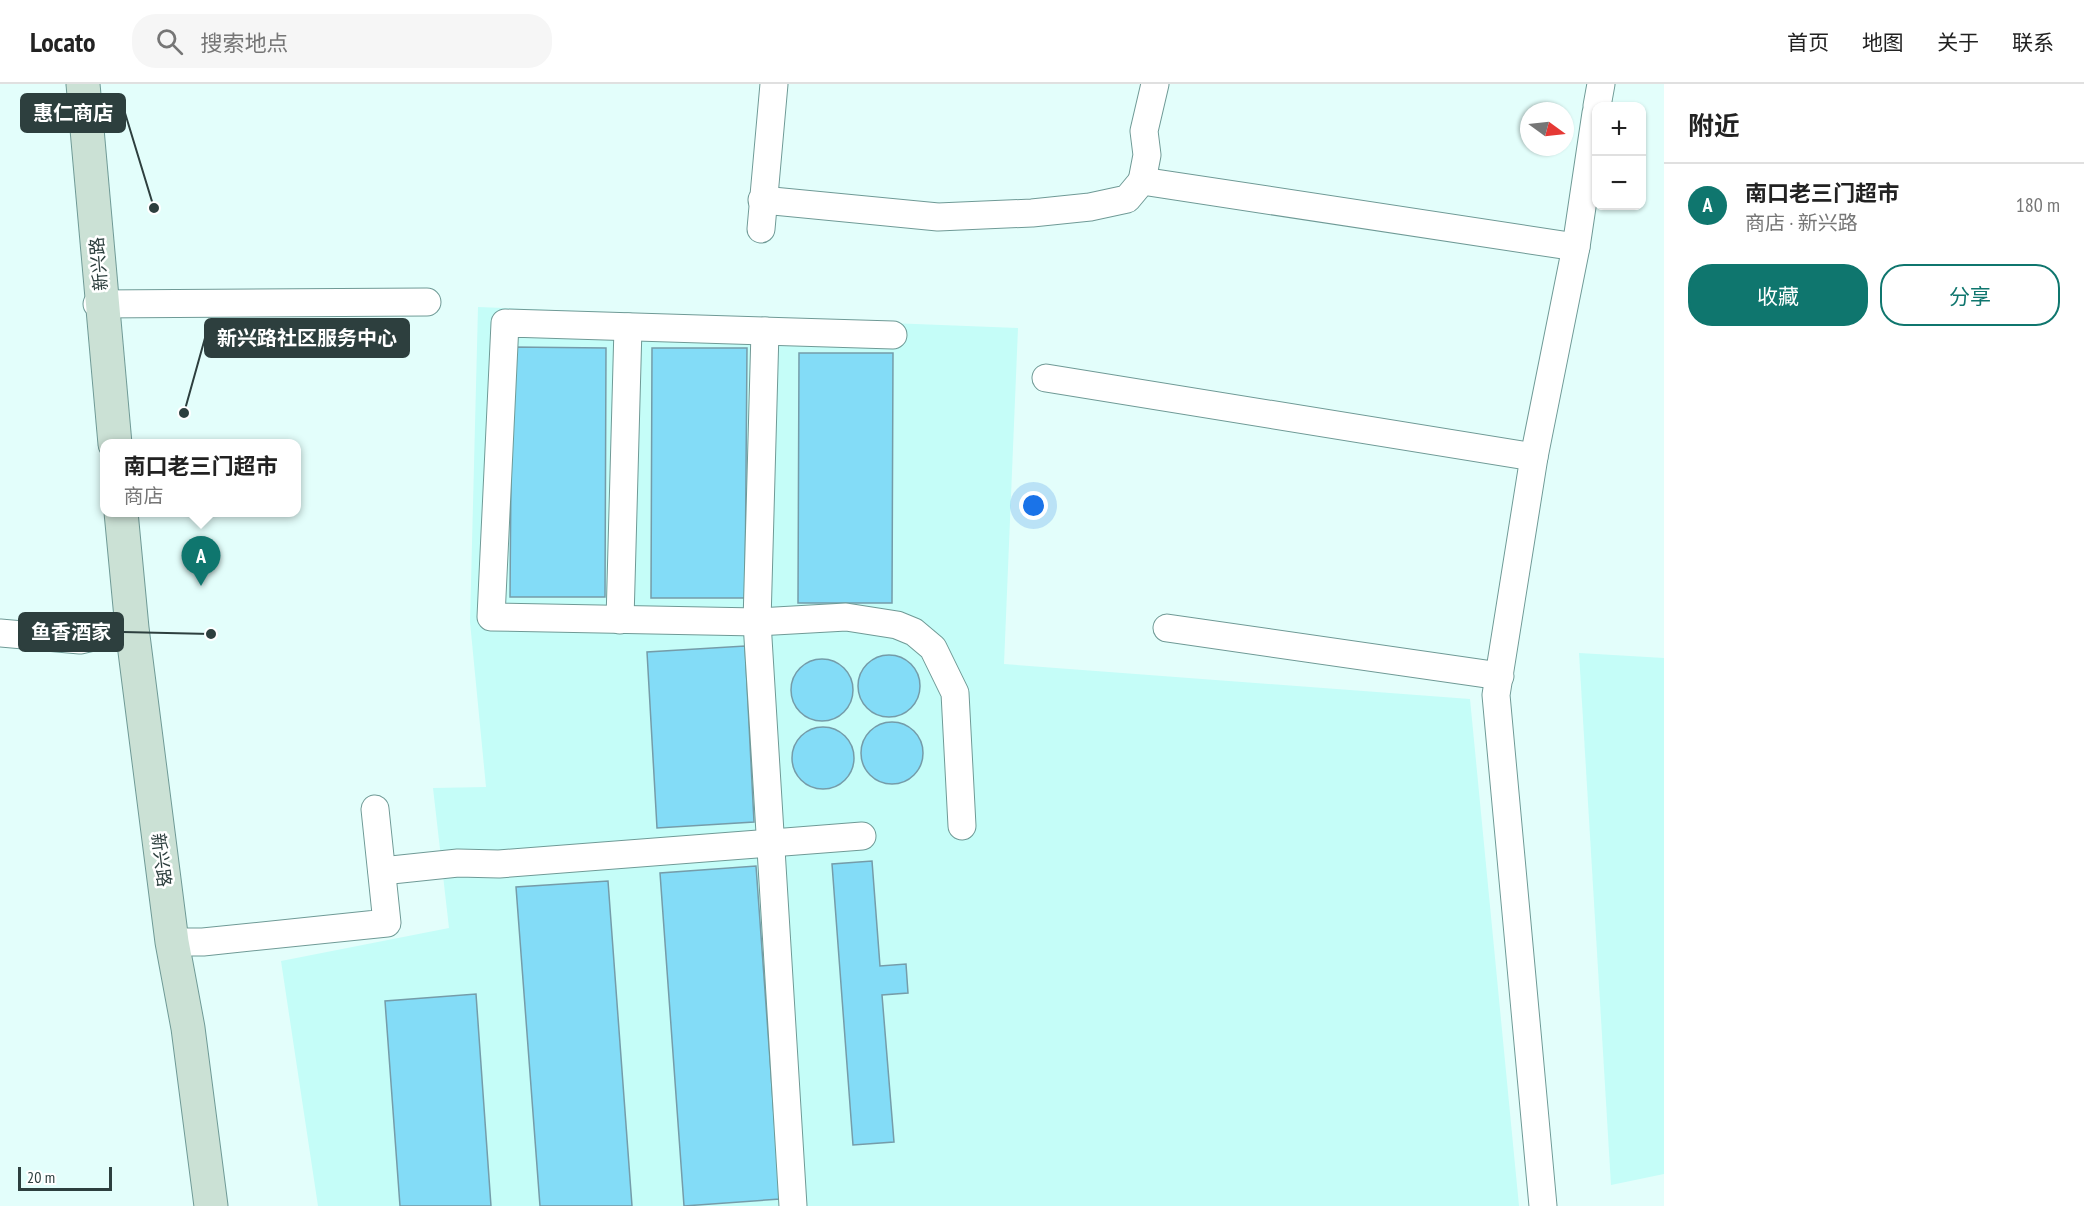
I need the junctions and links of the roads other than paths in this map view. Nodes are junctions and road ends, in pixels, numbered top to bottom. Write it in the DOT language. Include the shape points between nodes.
graph roads {
  1 [pos="83,84"];
  2 [pos="774,84"];
  3 [pos="1155,84"];
  4 [pos="1601,84"];
  5 [pos="1599,102"];
  6 [pos="1592,140"];
  7 [pos="1142,181"];
  8 [pos="762,200"];
  9 [pos="761,229"];
  10 [pos="1576,247"];
  11 [pos="427,302"];
  12 [pos="97,304"];
  13 [pos="628,327"];
  14 [pos="765,331"];
  15 [pos="893,335"];
  16 [pos="1046,378"];
  17 [pos="115,439"];
  18 [pos="1534,457"];
  19 [pos="121,517"];
  20 [pos="620,620"];
  21 [pos="758,621"];
  22 [pos="132,628"];
  23 [pos="1167,628"];
  24 [pos="0,633"];
  25 [pos="1500,676"];
  26 [pos="375,809"];
  27 [pos="962,826"];
  28 [pos="862,836"];
  29 [pos="770,845"];
  30 [pos="382,871"];
  31 [pos="172,942"];
  32 [pos="211,1206"];
  33 [pos="793,1206"];
  34 [pos="1544,1206"];
  1 -- 17 [label="street, 新兴路"];
  2 -- 8 [label="street"];
  3 -- 7 [label="street" via="1144,131 1147,155"];
  4 -- 5 [label="street"];
  6 -- 10 [label="street"];
  7 -- 8 [label="street" via="1127,199 1032,213 938,217"];
  7 -- 10 [label="street"];
  8 -- 9 [label="street"];
  10 -- 18 [label="street"];
  11 -- 12 [label="street"];
  13 -- 14 [label="street"];
  13 -- 20 [label="street"];
  13 -- 20 [label="street" via="505,323 491,617"];
  14 -- 15 [label="street"];
  14 -- 21 [label="street"];
  16 -- 18 [label="street"];
  18 -- 25 [label="street"];
  19 -- 22 [label="street, 新兴路"];
  20 -- 21 [label="street"];
  21 -- 27 [label="street" via="846,617 878,620 914,632 933,648 955,693"];
  21 -- 29 [label="street"];
  22 -- 24 [label="street" via="81,640"];
  22 -- 31 [label="street, 新兴路"];
  23 -- 25 [label="street"];
  25 -- 34 [label="street" via="1496,695"];
  26 -- 30 [label="street"];
  28 -- 29 [label="street"];
  29 -- 30 [label="street"];
  29 -- 33 [label="street"];
  30 -- 31 [label="street" via="387,923"];
  31 -- 32 [label="street, 新兴路" via="188,1028"];
}
